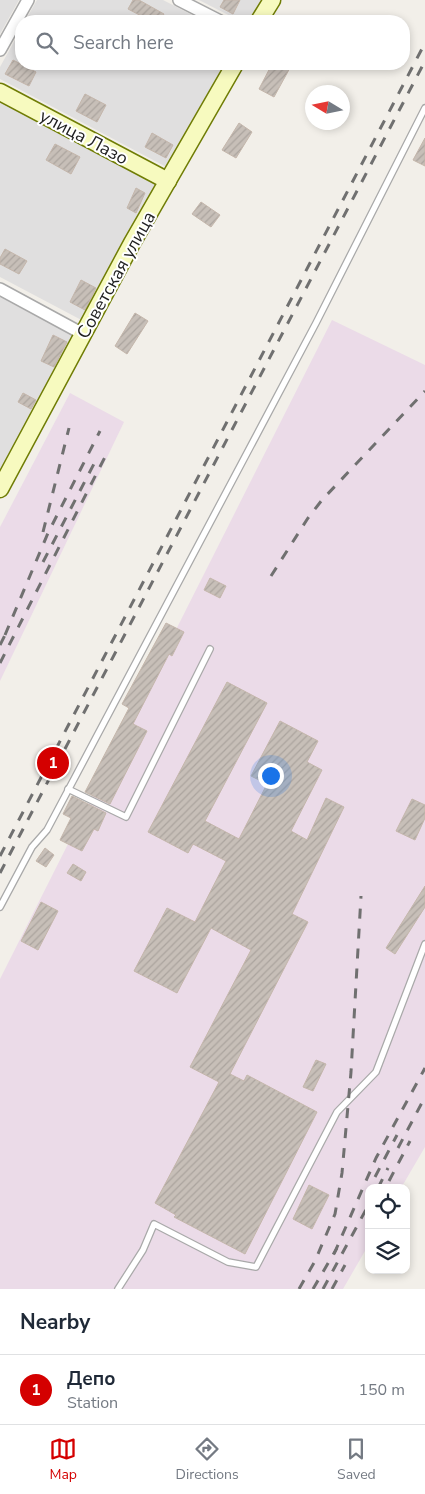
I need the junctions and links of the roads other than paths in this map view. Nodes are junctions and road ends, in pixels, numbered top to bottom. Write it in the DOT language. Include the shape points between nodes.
graph roads {
  1 [pos="28,0"];
  2 [pos="179,0"];
  3 [pos="272,0"];
  4 [pos="20,15"];
  5 [pos="208,15"];
  6 [pos="263,15"];
  7 [pos="15,23"];
  8 [pos="0,50"];
  9 [pos="232,70"];
  10 [pos="0,92"];
  11 [pos="425,108"];
  12 [pos="168,182"];
  13 [pos="0,289"];
  14 [pos="83,334"];
  15 [pos="0,489"];
  16 [pos="210,650"];
  17 [pos="68,788"];
  18 [pos="0,907"];
  19 [pos="425,944"];
  20 [pos="118,1289"];
  1 -- 4 [label="street"];
  2 -- 5 [label="street"];
  3 -- 6 [label="street"];
  7 -- 8 [label="street"];
  9 -- 12 [label="street, Советская улица"];
  10 -- 12 [label="street, улица Лазо"];
  11 -- 17 [label="lane" via="316,323"];
  12 -- 14 [label="street, Советская улица"];
  13 -- 14 [label="street"];
  14 -- 15 [label="street, Советская улица"];
  16 -- 17 [label="lane" via="126,817"];
  17 -- 18 [label="lane" via="47,830 32,847"];
  19 -- 20 [label="lane" via="376,1072 337,1112 256,1267 228,1262 154,1224 143,1250"];
}
